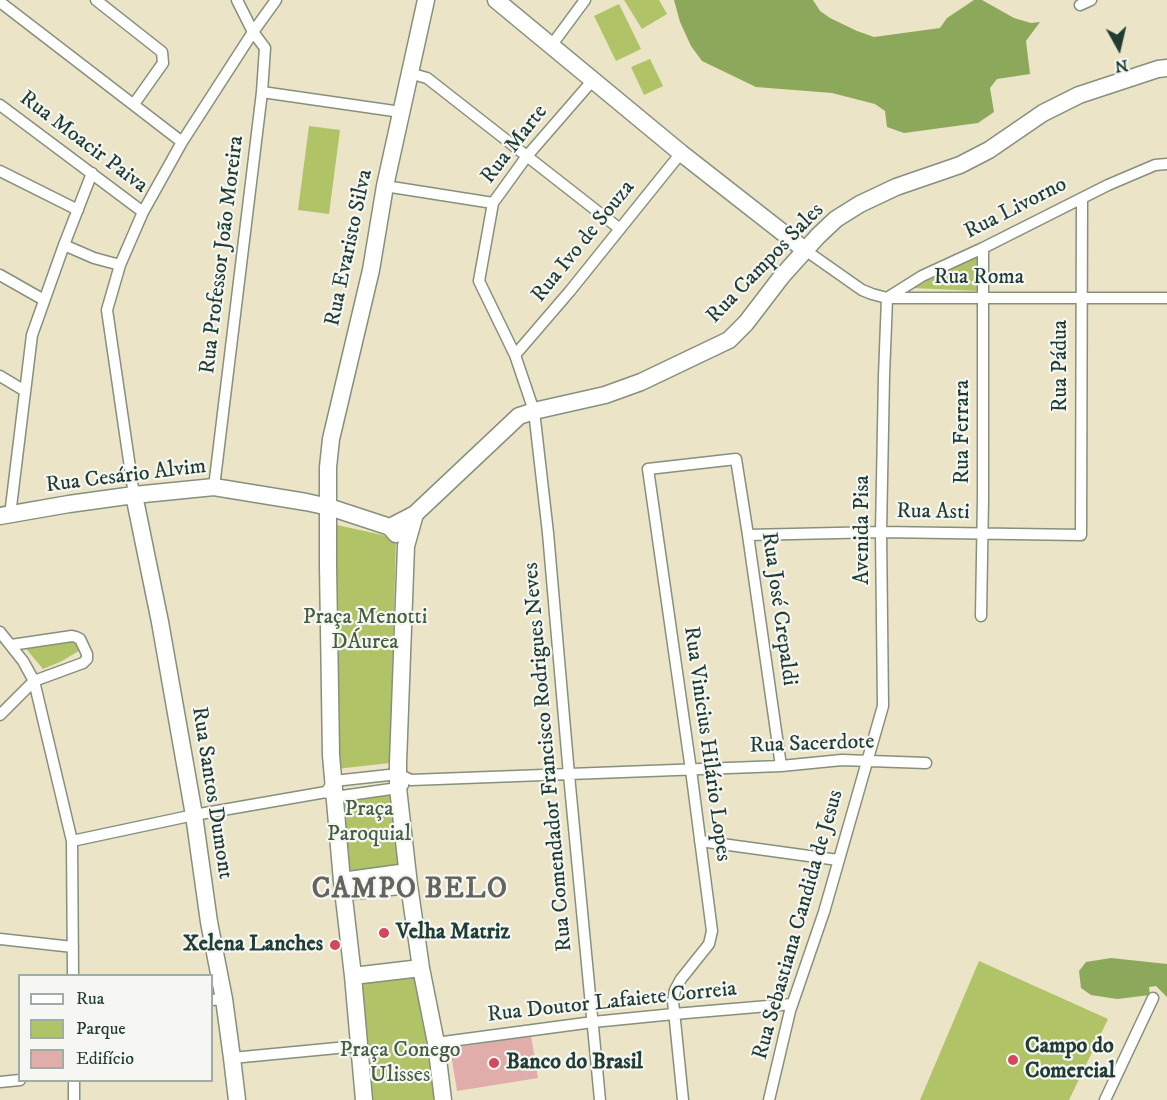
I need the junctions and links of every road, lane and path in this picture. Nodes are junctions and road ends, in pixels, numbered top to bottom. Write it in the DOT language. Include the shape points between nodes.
graph roads {
  1 [pos="96,0"];
  2 [pos="237,0"];
  3 [pos="276,0"];
  4 [pos="426,0"];
  5 [pos="496,0"];
  6 [pos="585,0"];
  7 [pos="1091,0"];
  8 [pos="0,2"];
  9 [pos="1080,5"];
  10 [pos="253,32"];
  11 [pos="551,46"];
  12 [pos="1167,68"];
  13 [pos="409,73"];
  14 [pos="593,80"];
  15 [pos="262,92"];
  16 [pos="0,105"];
  17 [pos="134,105"];
  18 [pos="401,112"];
  19 [pos="182,142"];
  20 [pos="681,153"];
  21 [pos="527,156"];
  22 [pos="1167,164"];
  23 [pos="0,171"];
  24 [pos="92,173"];
  25 [pos="385,186"];
  26 [pos="1082,198"];
  27 [pos="493,203"];
  28 [pos="78,210"];
  29 [pos="143,212"];
  30 [pos="620,229"];
  31 [pos="64,245"];
  32 [pos="983,248"];
  33 [pos="805,250"];
  34 [pos="120,265"];
  35 [pos="0,275"];
  36 [pos="982,297"];
  37 [pos="887,298"];
  38 [pos="1082,298"];
  39 [pos="1167,298"];
  40 [pos="44,300"];
  41 [pos="515,355"];
  42 [pos="0,376"];
  43 [pos="25,391"];
  44 [pos="534,411"];
  45 [pos="735,459"];
  46 [pos="214,487"];
  47 [pos="134,495"];
  48 [pos="329,507"];
  49 [pos="415,514"];
  50 [pos="5,516"];
  51 [pos="390,527"];
  52 [pos="881,532"];
  53 [pos="983,533"];
  54 [pos="748,535"];
  55 [pos="1081,535"];
  56 [pos="406,546"];
  57 [pos="981,616"];
  58 [pos="0,632"];
  59 [pos="11,645"];
  60 [pos="34,681"];
  61 [pos="0,715"];
  62 [pos="867,760"];
  63 [pos="926,764"];
  64 [pos="781,766"];
  65 [pos="691,770"];
  66 [pos="569,775"];
  67 [pos="403,781"];
  68 [pos="331,790"];
  69 [pos="194,815"];
  70 [pos="72,841"];
  71 [pos="700,841"];
  72 [pos="838,860"];
  73 [pos="408,879"];
  74 [pos="343,886"];
  75 [pos="0,939"];
  76 [pos="73,947"];
  77 [pos="422,973"];
  78 [pos="73,974"];
  79 [pos="353,976"];
  80 [pos="1153,999"];
  81 [pos="218,1000"];
  82 [pos="792,1005"];
  83 [pos="674,1014"];
  84 [pos="593,1022"];
  85 [pos="436,1043"];
  86 [pos="358,1046"];
  87 [pos="232,1059"];
  88 [pos="18,1080"];
  89 [pos="0,1082"];
  90 [pos="74,1082"];
  91 [pos="74,1100"];
  92 [pos="237,1100"];
  93 [pos="364,1100"];
  94 [pos="443,1100"];
  95 [pos="600,1100"];
  96 [pos="683,1100"];
  97 [pos="769,1100"];
  98 [pos="1105,1100"];
  1 -- 17 [label="street" via="162,52 163,63"];
  2 -- 10 [label="street, Rua Professor João Moreira"];
  3 -- 10 [label="street"];
  4 -- 13 [label="street, Rua Evaristo Silva"];
  5 -- 11 [label="street"];
  6 -- 11 [label="street"];
  7 -- 9 [label="street"];
  8 -- 17 [label="street"];
  10 -- 15 [label="street, Rua Professor João Moreira" via="265,48"];
  10 -- 19 [label="street"];
  11 -- 14 [label="street"];
  12 -- 33 [label="street, Rua Campos Sales" via="1079,95 960,165 860,204 836,219"];
  13 -- 18 [label="street, Rua Evaristo Silva"];
  13 -- 21 [label="street" via="427,78"];
  14 -- 20 [label="street"];
  14 -- 21 [label="street, Rua Marte"];
  15 -- 18 [label="street"];
  15 -- 46 [label="street, Rua Professor João Moreira"];
  16 -- 24 [label="street, Rua Moacir Paiva"];
  17 -- 19 [label="street"];
  18 -- 25 [label="street, Rua Evaristo Silva"];
  19 -- 29 [label="street"];
  20 -- 30 [label="street, Rua Ivo de Souza"];
  20 -- 33 [label="street"];
  21 -- 27 [label="street, Rua Marte"];
  21 -- 30 [label="street"];
  22 -- 26 [label="street, Rua Livorno" via="1155,165"];
  23 -- 28 [label="street"];
  24 -- 28 [label="street"];
  24 -- 29 [label="street, Rua Moacir Paiva"];
  25 -- 27 [label="street"];
  25 -- 48 [label="street, Rua Evaristo Silva" via="371,270 331,439"];
  26 -- 32 [label="street, Rua Livorno"];
  26 -- 38 [label="street, Rua Pádua"];
  27 -- 41 [label="street, Rua Marte" via="479,281"];
  28 -- 31 [label="street"];
  29 -- 34 [label="street"];
  30 -- 41 [label="street, Rua Ivo de Souza"];
  31 -- 34 [label="street"];
  31 -- 40 [label="street"];
  32 -- 36 [label="street, Rua Ferrara"];
  32 -- 37 [label="street, Rua Livorno" via="922,276"];
  33 -- 37 [label="street, Rua Roma" via="862,290"];
  33 -- 44 [label="street, Rua Campos Sales" via="729,340 605,395"];
  34 -- 47 [label="street" via="107,310"];
  35 -- 40 [label="street"];
  36 -- 37 [label="street, Rua Roma"];
  36 -- 38 [label="street, Rua Roma"];
  36 -- 53 [label="street, Rua Ferrara"];
  37 -- 52 [label="street, Avenida Pisa"];
  38 -- 39 [label="street, Rua Roma"];
  38 -- 55 [label="street, Rua Pádua"];
  40 -- 43 [label="street" via="32,335"];
  41 -- 44 [label="street, Rua Marte"];
  42 -- 43 [label="street"];
  43 -- 50 [label="street"];
  44 -- 49 [label="street, Rua Campos Sales" via="519,416"];
  44 -- 66 [label="street, Rua Comendador Francisco Rodrigues Neves"];
  45 -- 54 [label="street, Rua José Crepaldi"];
  45 -- 65 [label="street, Rua Vinicius Hilário Lopes" via="648,469"];
  46 -- 47 [label="street, Rua Cesário Alvim"];
  46 -- 48 [label="street, Rua Cesário Alvim"];
  47 -- 50 [label="street, Rua Cesário Alvim"];
  47 -- 69 [label="street, Rua Santos Dumont"];
  48 -- 51 [label="street, Rua Cesário Alvim"];
  48 -- 68 [label="street, Rua Evaristo Silva"];
  49 -- 51 [label="street, Rua Campos Sales"];
  49 -- 56 [label="street"];
  51 -- 56 [label="street"];
  52 -- 53 [label="street, Rua Asti"];
  52 -- 54 [label="street, Rua Asti"];
  52 -- 62 [label="street, Avenida Pisa" via="883,706"];
  53 -- 55 [label="street, Rua Asti"];
  53 -- 57 [label="street, Rua Ferrara"];
  54 -- 64 [label="street, Rua José Crepaldi"];
  56 -- 67 [label="street"];
  58 -- 59 [label="street"];
  59 -- 60 [label="street"];
  59 -- 60 [label="street" via="72,636 80,639 87,654 83,663"];
  60 -- 61 [label="street"];
  60 -- 70 [label="street"];
  62 -- 63 [label="street, Rua Sacerdote"];
  62 -- 64 [label="street, Rua Sacerdote"];
  62 -- 72 [label="street, Rua Sebastiana Candida de Jesus"];
  64 -- 65 [label="street, Rua Sacerdote"];
  65 -- 66 [label="street, Rua Sacerdote"];
  65 -- 71 [label="street, Rua Vinicius Hilário Lopes"];
  66 -- 67 [label="street, Rua Sacerdote"];
  66 -- 84 [label="street, Rua Comendador Francisco Rodrigues Neves"];
  67 -- 68 [label="street, Rua Sacerdote"];
  67 -- 73 [label="street"];
  68 -- 69 [label="street, Rua Sacerdote"];
  68 -- 74 [label="street, Rua Evaristo Silva"];
  69 -- 70 [label="street, Rua Sacerdote"];
  69 -- 81 [label="street, Rua Santos Dumont"];
  70 -- 76 [label="street"];
  71 -- 72 [label="street"];
  71 -- 83 [label="street, Rua Vinicius Hilário Lopes" via="712,931 709,944 675,990"];
  72 -- 82 [label="street, Rua Sebastiana Candida de Jesus"];
  73 -- 74 [label="street"];
  73 -- 77 [label="street"];
  74 -- 79 [label="street"];
  75 -- 76 [label="street"];
  76 -- 78 [label="street"];
  77 -- 79 [label="street"];
  77 -- 85 [label="street"];
  79 -- 86 [label="street"];
  80 -- 98 [label="street"];
  81 -- 87 [label="street, Rua Santos Dumont"];
  82 -- 83 [label="street, Rua Doutor Lafaiete Correia"];
  82 -- 97 [label="street, Rua Sebastiana Candida de Jesus"];
  83 -- 84 [label="street, Rua Doutor Lafaiete Correia"];
  83 -- 96 [label="street, Rua Vinicius Hilário Lopes"];
  84 -- 85 [label="street, Rua Doutor Lafaiete Correia"];
  84 -- 95 [label="street, Rua Comendador Francisco Rodrigues Neves"];
  85 -- 94 [label="street"];
  86 -- 87 [label="street"];
  86 -- 93 [label="street"];
  87 -- 92 [label="street, Rua Santos Dumont"];
  88 -- 89 [label="street"];
  90 -- 91 [label="street"];
}
